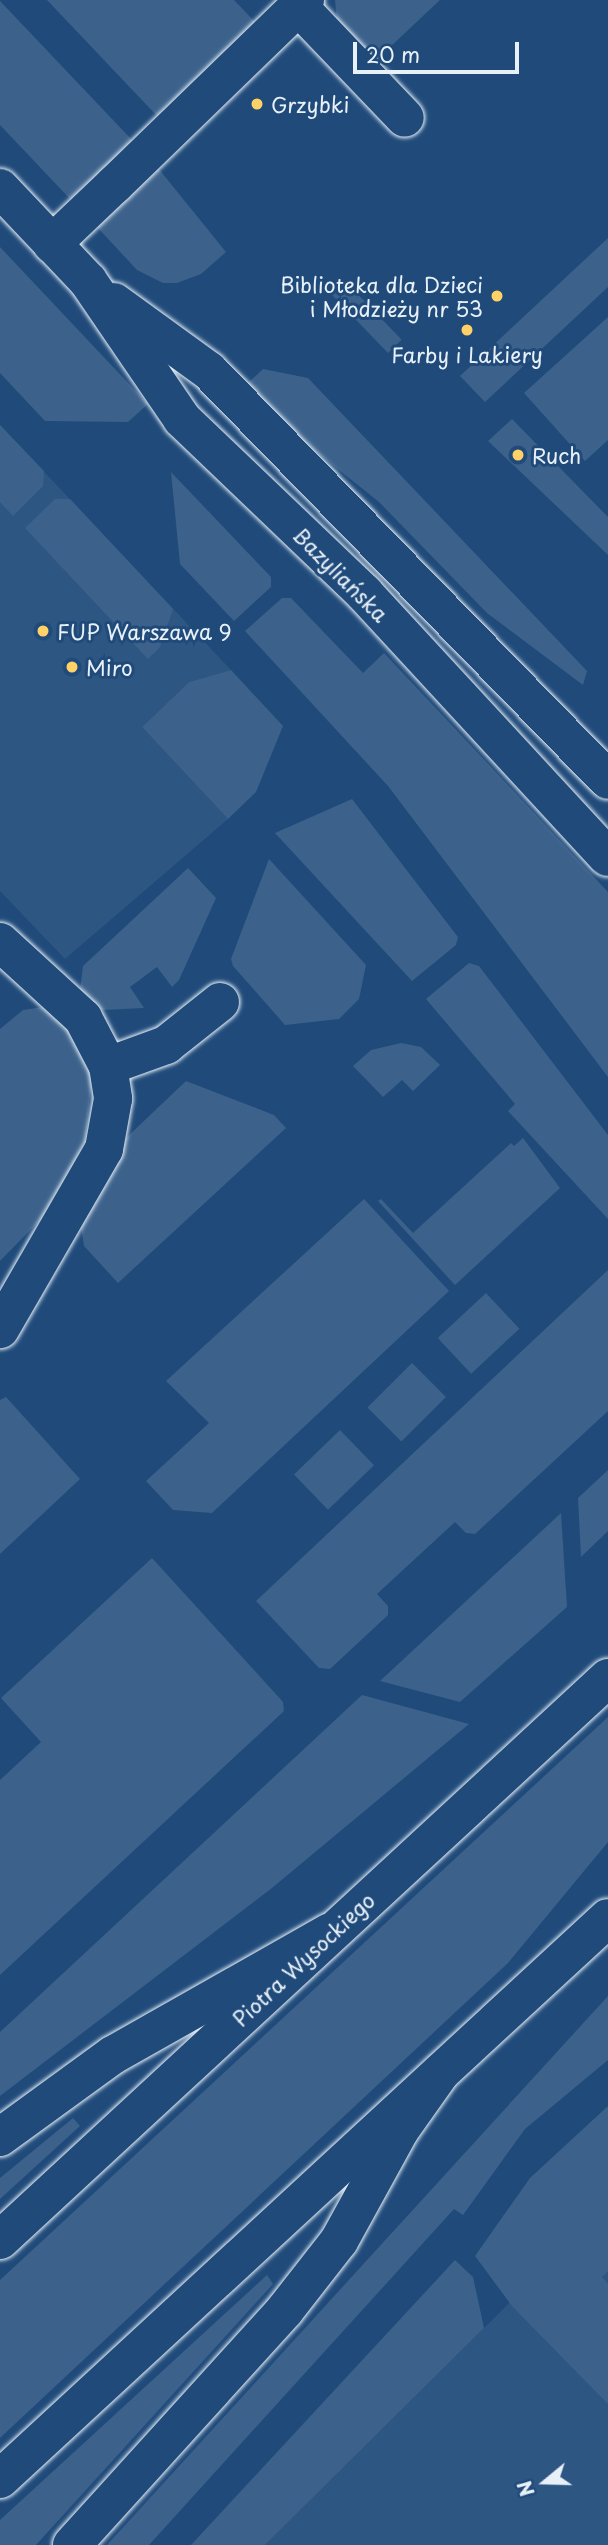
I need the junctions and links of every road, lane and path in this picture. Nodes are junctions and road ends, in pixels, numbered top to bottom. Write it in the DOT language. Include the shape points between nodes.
graph roads {
  1 [pos="302,4"];
  2 [pos="405,118"];
  3 [pos="0,188"];
  4 [pos="52,244"];
  5 [pos="88,281"];
  6 [pos="608,780"];
  7 [pos="608,857"];
  8 [pos="0,942"];
  9 [pos="220,1002"];
  10 [pos="108,1066"];
  11 [pos="0,1329"];
  12 [pos="608,1678"];
  13 [pos="608,1918"];
  14 [pos="330,1932"];
  15 [pos="441,2073"];
  16 [pos="0,2137"];
  17 [pos="0,2240"];
  18 [pos="0,2479"];
  19 [pos="72,2545"];
  1 -- 2 [label="main road"];
  1 -- 4 [label="main road"];
  3 -- 4 [label="main road, Bazyliańska"];
  4 -- 5 [label="main road, Bazyliańska"];
  5 -- 6 [label="main road, Bazyliańska" via="209,371"];
  5 -- 7 [label="main road, Bazyliańska" via="182,419 364,593"];
  8 -- 10 [label="main road" via="83,1018"];
  9 -- 10 [label="main road" via="166,1045"];
  10 -- 11 [label="main road" via="112,1117 104,1149"];
  12 -- 14 [label="main road, Piotra Wysockiego"];
  13 -- 15 [label="main road"];
  14 -- 16 [label="main road" via="113,2055"];
  14 -- 17 [label="main road, Piotra Wysockiego"];
  15 -- 18 [label="main road"];
  15 -- 19 [label="main road" via="401,2130 339,2241 285,2310"];
}
